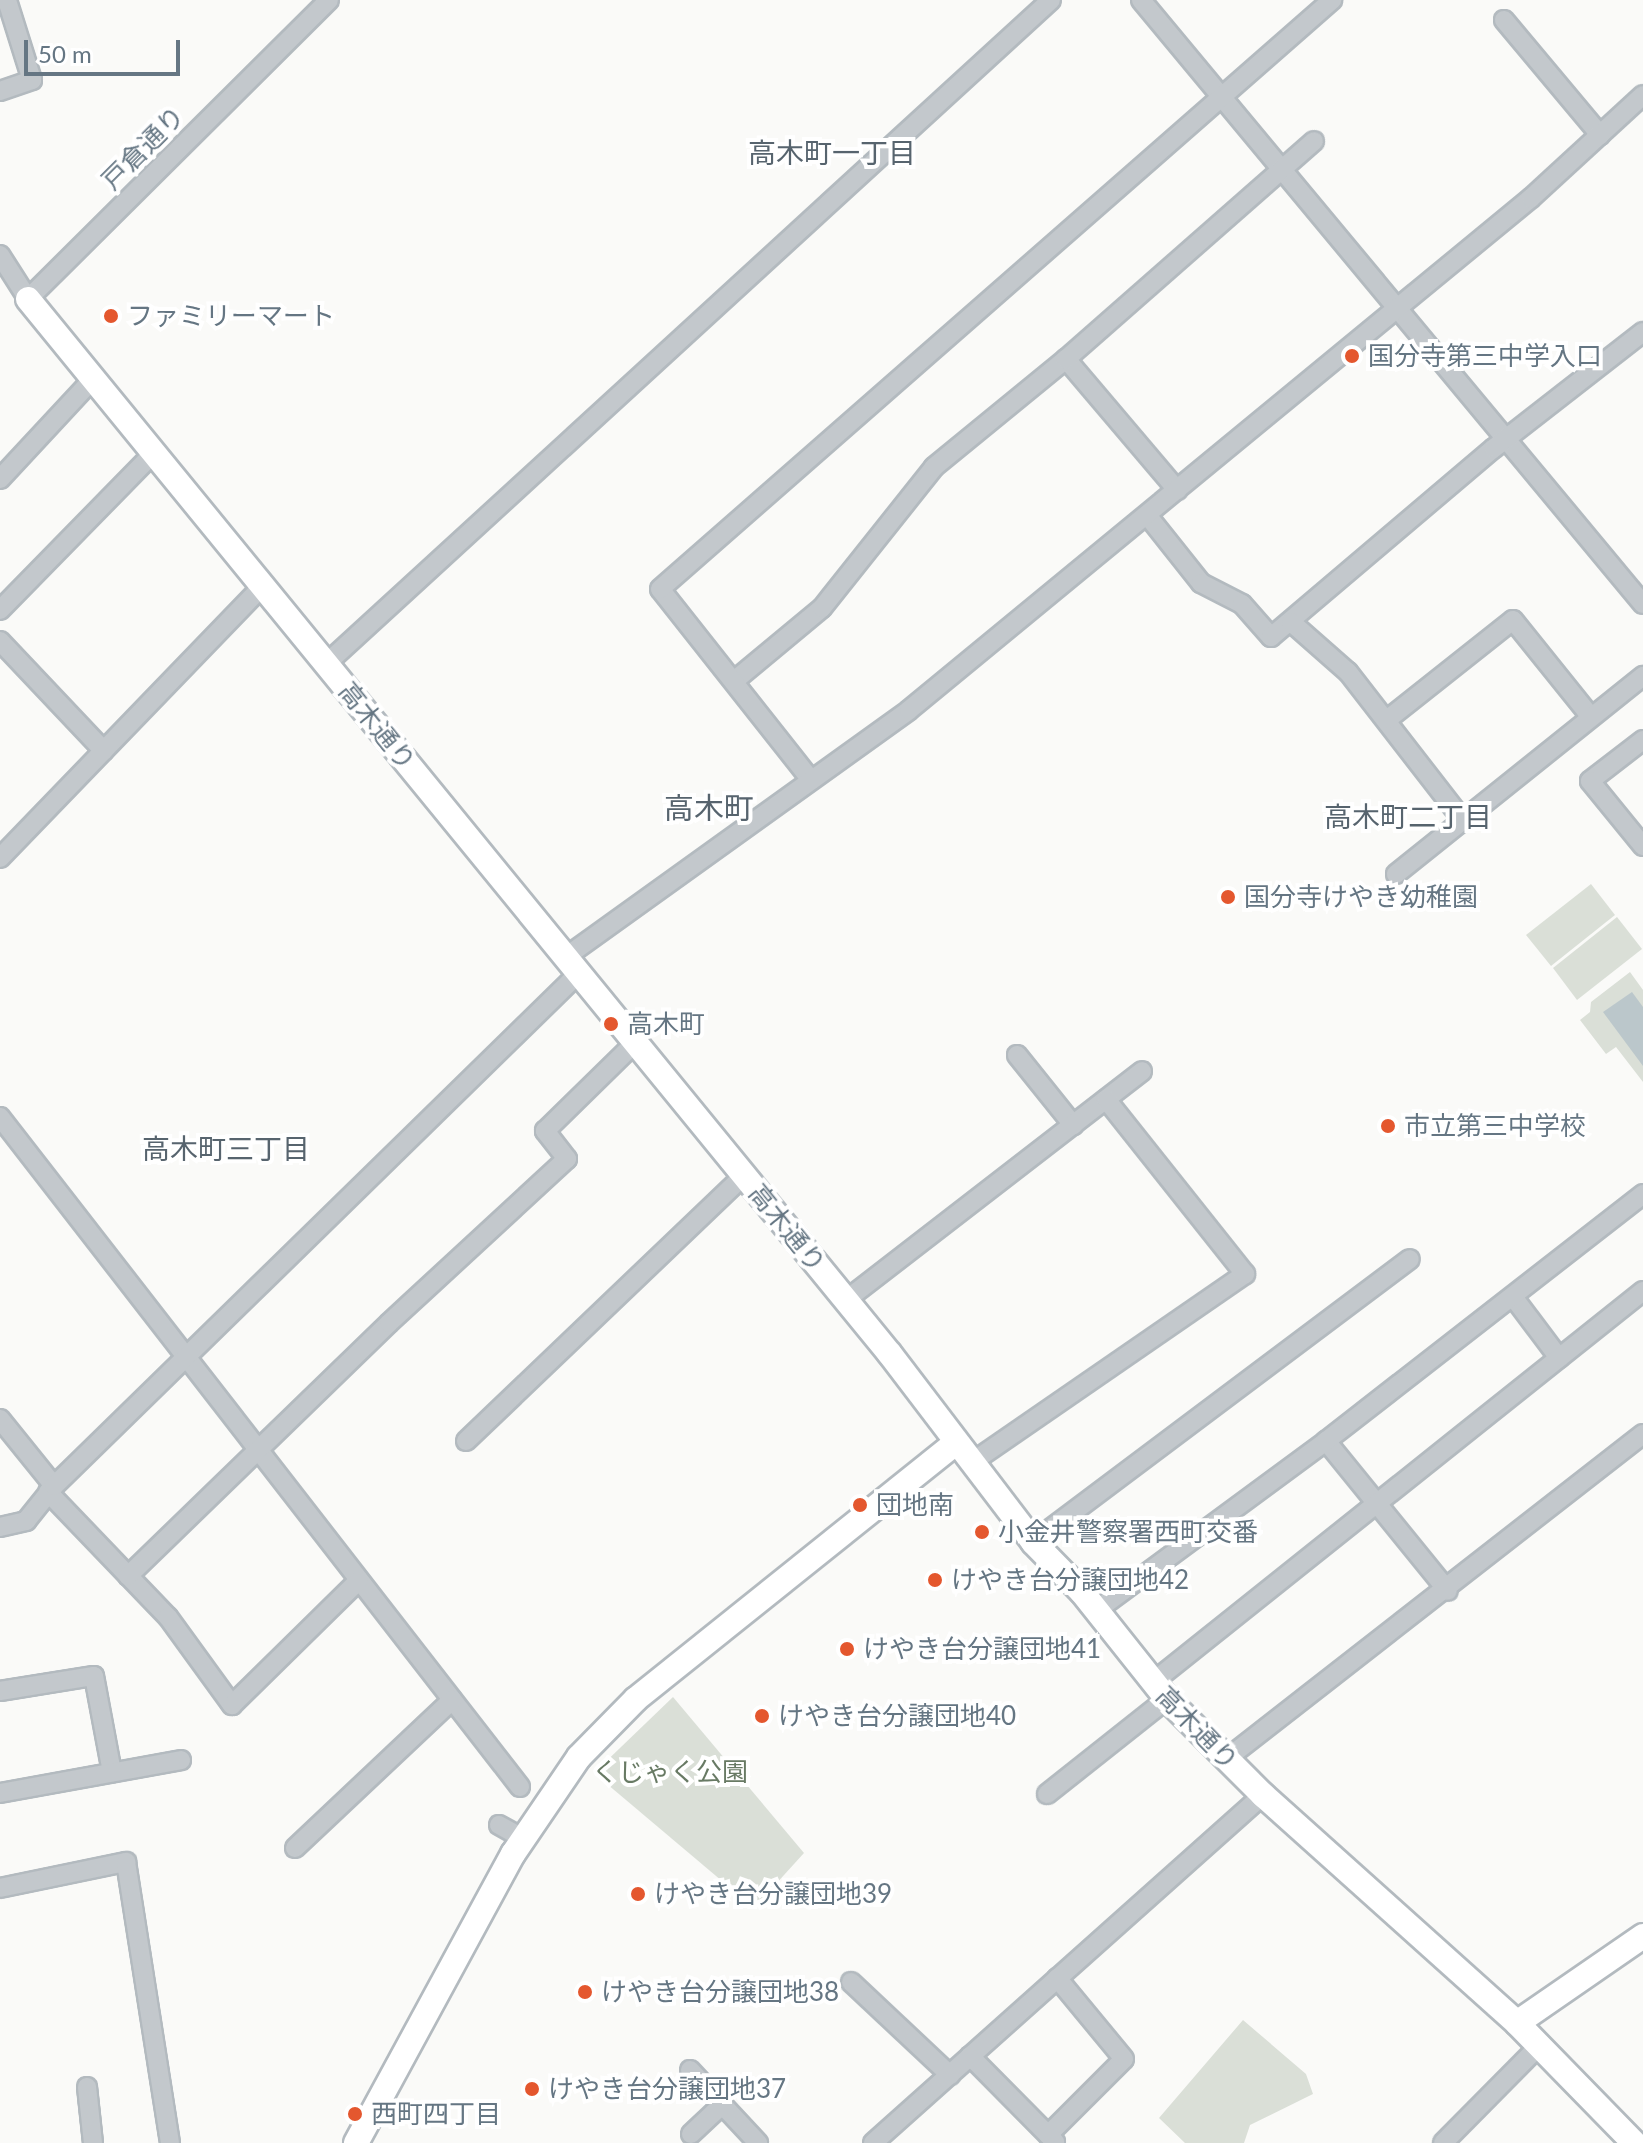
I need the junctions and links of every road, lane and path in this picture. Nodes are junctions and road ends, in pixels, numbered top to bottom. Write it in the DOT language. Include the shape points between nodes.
graph roads {
  1 [pos="7,0"];
  2 [pos="329,0"];
  3 [pos="1051,0"];
  4 [pos="1141,0"];
  5 [pos="1332,0"];
  6 [pos="1504,20"];
  7 [pos="0,91"];
  8 [pos="1223,95"];
  9 [pos="1643,95"];
  10 [pos="1600,135"];
  11 [pos="1314,141"];
  12 [pos="1283,167"];
  13 [pos="0,255"];
  14 [pos="28,299"];
  15 [pos="1394,306"];
  16 [pos="1643,332"];
  17 [pos="1066,359"];
  18 [pos="93,379"];
  19 [pos="1505,443"];
  20 [pos="154,453"];
  21 [pos="0,479"];
  22 [pos="1177,490"];
  23 [pos="1147,515"];
  24 [pos="263,586"];
  25 [pos="1643,604"];
  26 [pos="0,610"];
  27 [pos="1291,622"];
  28 [pos="0,641"];
  29 [pos="326,664"];
  30 [pos="1643,676"];
  31 [pos="734,681"];
  32 [pos="1591,717"];
  33 [pos="1388,719"];
  34 [pos="1643,740"];
  35 [pos="104,751"];
  36 [pos="811,780"];
  37 [pos="1462,819"];
  38 [pos="1643,846"];
  39 [pos="0,858"];
  40 [pos="1396,874"];
  41 [pos="574,964"];
  42 [pos="635,1043"];
  43 [pos="1017,1055"];
  44 [pos="1142,1071"];
  45 [pos="1106,1099"];
  46 [pos="0,1117"];
  47 [pos="1073,1125"];
  48 [pos="744,1175"];
  49 [pos="1643,1194"];
  50 [pos="1410,1259"];
  51 [pos="1643,1291"];
  52 [pos="1514,1298"];
  53 [pos="846,1300"];
  54 [pos="186,1357"];
  55 [pos="1559,1358"];
  56 [pos="0,1419"];
  57 [pos="1643,1434"];
  58 [pos="466,1441"];
  59 [pos="1326,1441"];
  60 [pos="956,1443"];
  61 [pos="258,1450"];
  62 [pos="971,1463"];
  63 [pos="51,1489"];
  64 [pos="1375,1508"];
  65 [pos="0,1527"];
  66 [pos="1033,1542"];
  67 [pos="128,1576"];
  68 [pos="359,1580"];
  69 [pos="1448,1591"];
  70 [pos="1097,1610"];
  71 [pos="1160,1690"];
  72 [pos="0,1691"];
  73 [pos="452,1700"];
  74 [pos="181,1760"];
  75 [pos="1225,1760"];
  76 [pos="112,1772"];
  77 [pos="520,1787"];
  78 [pos="0,1793"];
  79 [pos="1047,1794"];
  80 [pos="1263,1795"];
  81 [pos="499,1825"];
  82 [pos="522,1838"];
  83 [pos="295,1848"];
  84 [pos="0,1888"];
  85 [pos="1643,1936"];
  86 [pos="1057,1978"];
  87 [pos="851,1982"];
  88 [pos="1517,2023"];
  89 [pos="1540,2045"];
  90 [pos="970,2056"];
  91 [pos="690,2070"];
  92 [pos="950,2075"];
  93 [pos="87,2087"];
  94 [pos="722,2105"];
  95 [pos="691,2134"];
  96 [pos="1052,2139"];
  97 [pos="93,2143"];
  98 [pos="170,2143"];
  99 [pos="356,2143"];
  100 [pos="758,2143"];
  101 [pos="873,2143"];
  102 [pos="1443,2143"];
  103 [pos="1634,2143"];
  1 -- 7 [label="street" via="32,80"];
  2 -- 14 [label="street, 戸倉通り"];
  3 -- 29 [label="street"];
  4 -- 8 [label="street"];
  5 -- 8 [label="street"];
  6 -- 10 [label="street" via="1518,50"];
  8 -- 12 [label="street"];
  8 -- 31 [label="street" via="660,589"];
  9 -- 10 [label="street"];
  10 -- 15 [label="street" via="1531,198"];
  11 -- 12 [label="street"];
  12 -- 15 [label="street"];
  12 -- 17 [label="street"];
  13 -- 14 [label="street, 高木通り"];
  14 -- 18 [label="street, 高木通り"];
  15 -- 19 [label="street"];
  15 -- 22 [label="street"];
  16 -- 19 [label="street"];
  17 -- 22 [label="street"];
  17 -- 31 [label="street" via="934,467 822,608"];
  18 -- 20 [label="street, 高木通り"];
  18 -- 21 [label="street"];
  19 -- 25 [label="street"];
  19 -- 27 [label="street"];
  20 -- 24 [label="street, 高木通り"];
  20 -- 26 [label="street"];
  22 -- 23 [label="street"];
  23 -- 27 [label="street" via="1201,583 1242,604 1271,637"];
  23 -- 36 [label="street" via="909,710"];
  24 -- 29 [label="street, 高木通り"];
  24 -- 35 [label="street"];
  27 -- 33 [label="street" via="1348,672"];
  28 -- 35 [label="street"];
  29 -- 41 [label="street, 高木通り"];
  30 -- 32 [label="street"];
  31 -- 36 [label="street"];
  32 -- 33 [label="street" via="1513,620"];
  32 -- 37 [label="street"];
  33 -- 37 [label="street"];
  34 -- 38 [label="street" via="1590,781"];
  35 -- 39 [label="street"];
  36 -- 41 [label="street"];
  37 -- 40 [label="street"];
  41 -- 42 [label="street, 高木通り"];
  41 -- 54 [label="street"];
  42 -- 48 [label="street, 高木通り"];
  42 -- 61 [label="street" via="545,1131 567,1159"];
  43 -- 47 [label="street"];
  44 -- 45 [label="street"];
  45 -- 47 [label="street"];
  45 -- 62 [label="street" via="1245,1274"];
  46 -- 54 [label="street"];
  47 -- 53 [label="street"];
  48 -- 53 [label="street, 高木通り"];
  48 -- 58 [label="street"];
  49 -- 52 [label="street"];
  50 -- 66 [label="street"];
  51 -- 55 [label="street"];
  52 -- 55 [label="street"];
  52 -- 59 [label="street"];
  53 -- 60 [label="street, 高木通り"];
  54 -- 61 [label="street"];
  54 -- 63 [label="street"];
  55 -- 64 [label="street"];
  56 -- 63 [label="street"];
  57 -- 69 [label="street"];
  59 -- 64 [label="street"];
  59 -- 70 [label="street"];
  60 -- 62 [label="street, 高木通り"];
  60 -- 82 [label="street" via="636,1699 579,1757"];
  61 -- 67 [label="street"];
  61 -- 68 [label="street"];
  62 -- 66 [label="street, 高木通り"];
  63 -- 65 [label="street" via="26,1521"];
  63 -- 67 [label="street"];
  64 -- 69 [label="street"];
  64 -- 71 [label="street"];
  66 -- 70 [label="street, 高木通り"];
  67 -- 68 [label="street" via="168,1617 232,1705"];
  68 -- 73 [label="street"];
  69 -- 75 [label="street"];
  70 -- 71 [label="street, 高木通り"];
  71 -- 75 [label="street, 高木通り"];
  71 -- 79 [label="street"];
  72 -- 76 [label="street" via="94,1676"];
  73 -- 77 [label="street"];
  73 -- 83 [label="street"];
  74 -- 76 [label="street"];
  75 -- 80 [label="street, 高木通り"];
  76 -- 78 [label="street"];
  80 -- 86 [label="street"];
  80 -- 88 [label="street, 高木通り"];
  81 -- 82 [label="street"];
  82 -- 99 [label="street"];
  84 -- 98 [label="street" via="126,1862"];
  85 -- 88 [label="street"];
  86 -- 90 [label="street"];
  86 -- 96 [label="street" via="1124,2059"];
  87 -- 92 [label="street"];
  88 -- 89 [label="street, 高木通り"];
  89 -- 102 [label="street"];
  89 -- 103 [label="street, 高木通り"];
  90 -- 92 [label="street"];
  90 -- 96 [label="street"];
  91 -- 94 [label="street"];
  92 -- 101 [label="street"];
  93 -- 97 [label="street"];
  94 -- 95 [label="street"];
  94 -- 100 [label="street"];
}
